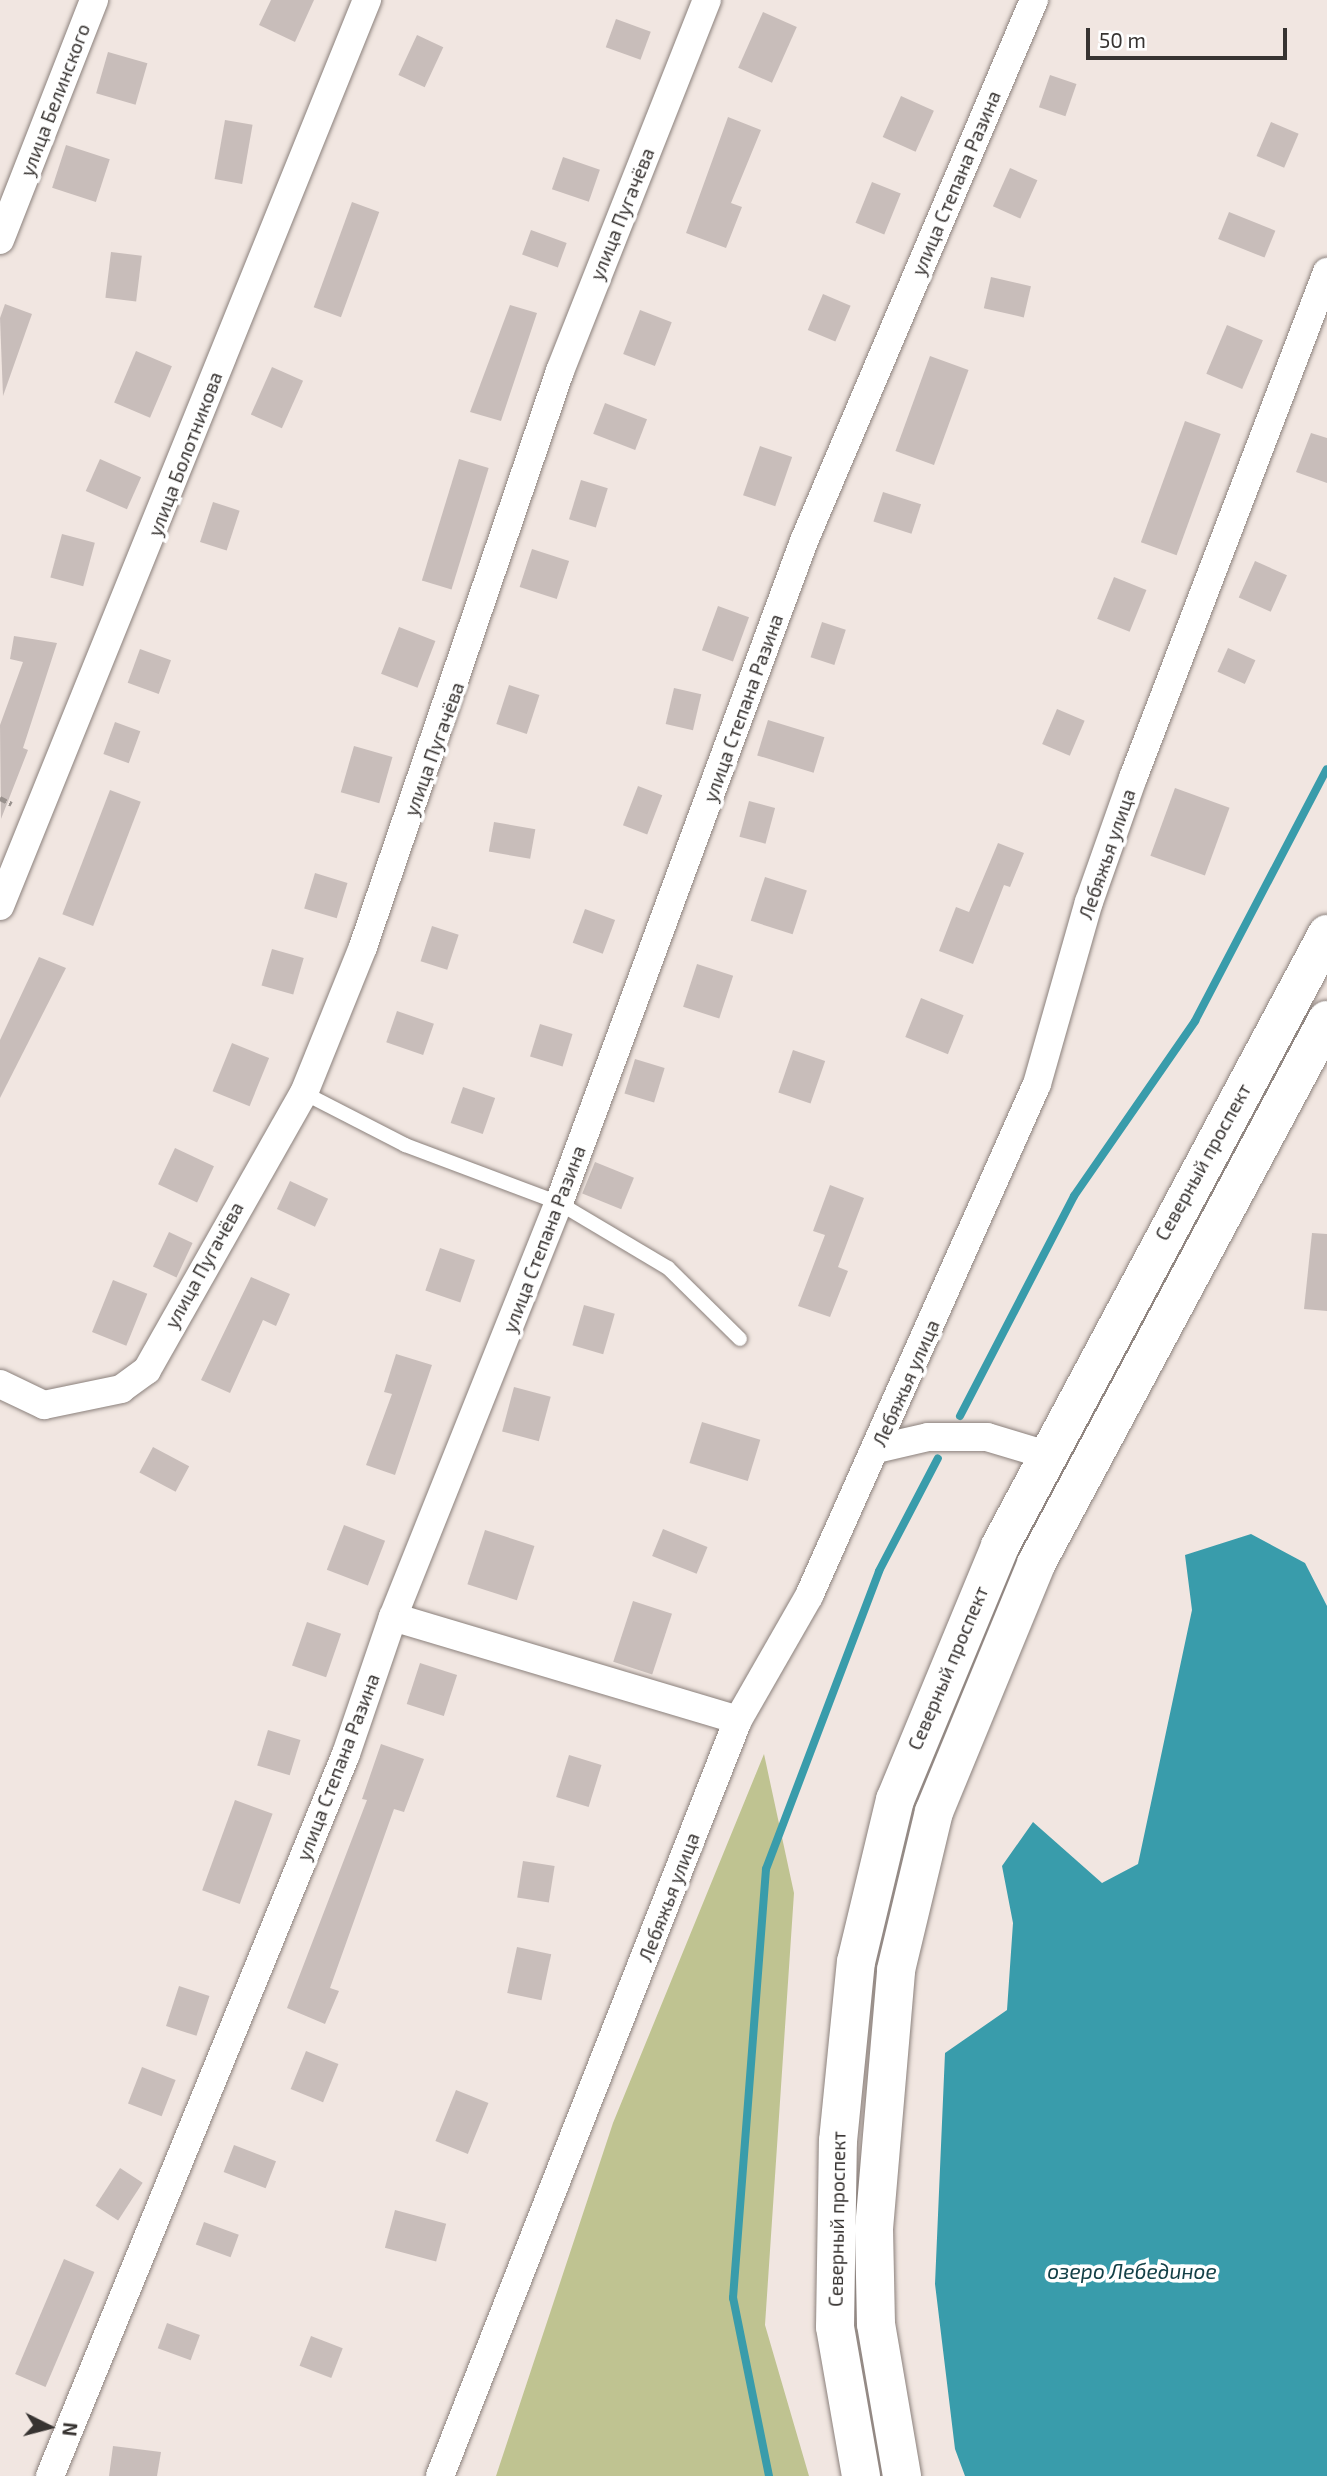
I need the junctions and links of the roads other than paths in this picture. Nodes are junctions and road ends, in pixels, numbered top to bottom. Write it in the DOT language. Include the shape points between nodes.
graph roads {
  1 [pos="94,0"];
  2 [pos="367,0"];
  3 [pos="707,0"];
  4 [pos="1034,0"];
  5 [pos="0,240"];
  6 [pos="1327,272"];
  7 [pos="0,906"];
  8 [pos="1327,934"];
  9 [pos="1327,1020"];
  10 [pos="1316,1063"];
  11 [pos="304,1093"];
  12 [pos="559,1203"];
  13 [pos="1198,1214"];
  14 [pos="740,1339"];
  15 [pos="0,1384"];
  16 [pos="876,1449"];
  17 [pos="1047,1455"];
  18 [pos="393,1617"];
  19 [pos="738,1720"];
  20 [pos="50,2476"];
  21 [pos="440,2476"];
  22 [pos="861,2476"];
  23 [pos="902,2476"];
  1 -- 5 [label="street, улица Белинского"];
  2 -- 7 [label="street, улица Болотникова"];
  3 -- 11 [label="street, улица Пугачёва" via="560,371 373,921"];
  4 -- 12 [label="street, улица Степана Разина" via="804,541"];
  6 -- 16 [label="street, Лебяжья улица" via="1133,778 1089,902 1037,1084"];
  8 -- 13 [label="main road, Северный проспект"];
  9 -- 10 [label="main road, Северный проспект"];
  10 -- 13 [label="main road, Северный проспект"];
  11 -- 12 [label="lane" via="405,1145"];
  11 -- 15 [label="street, улица Пугачёва" via="146,1370 121,1388 44,1405"];
  12 -- 14 [label="lane" via="668,1268"];
  12 -- 18 [label="street, улица Степана Разина"];
  13 -- 17 [label="main road, Северный проспект"];
  13 -- 23 [label="main road, Северный проспект" via="993,1659 934,1812 912,1893 885,2048 874,2229 876,2324"];
  16 -- 17 [label="street" via="928,1437 987,1437"];
  16 -- 19 [label="street, Лебяжья улица" via="809,1596"];
  17 -- 22 [label="main road, Северный проспект" via="924,1720 895,1800 856,1962 834,2229 835,2327"];
  18 -- 19 [label="street"];
  18 -- 20 [label="street, улица Степана Разина" via="346,1754"];
  19 -- 21 [label="street, Лебяжья улица"];
}
